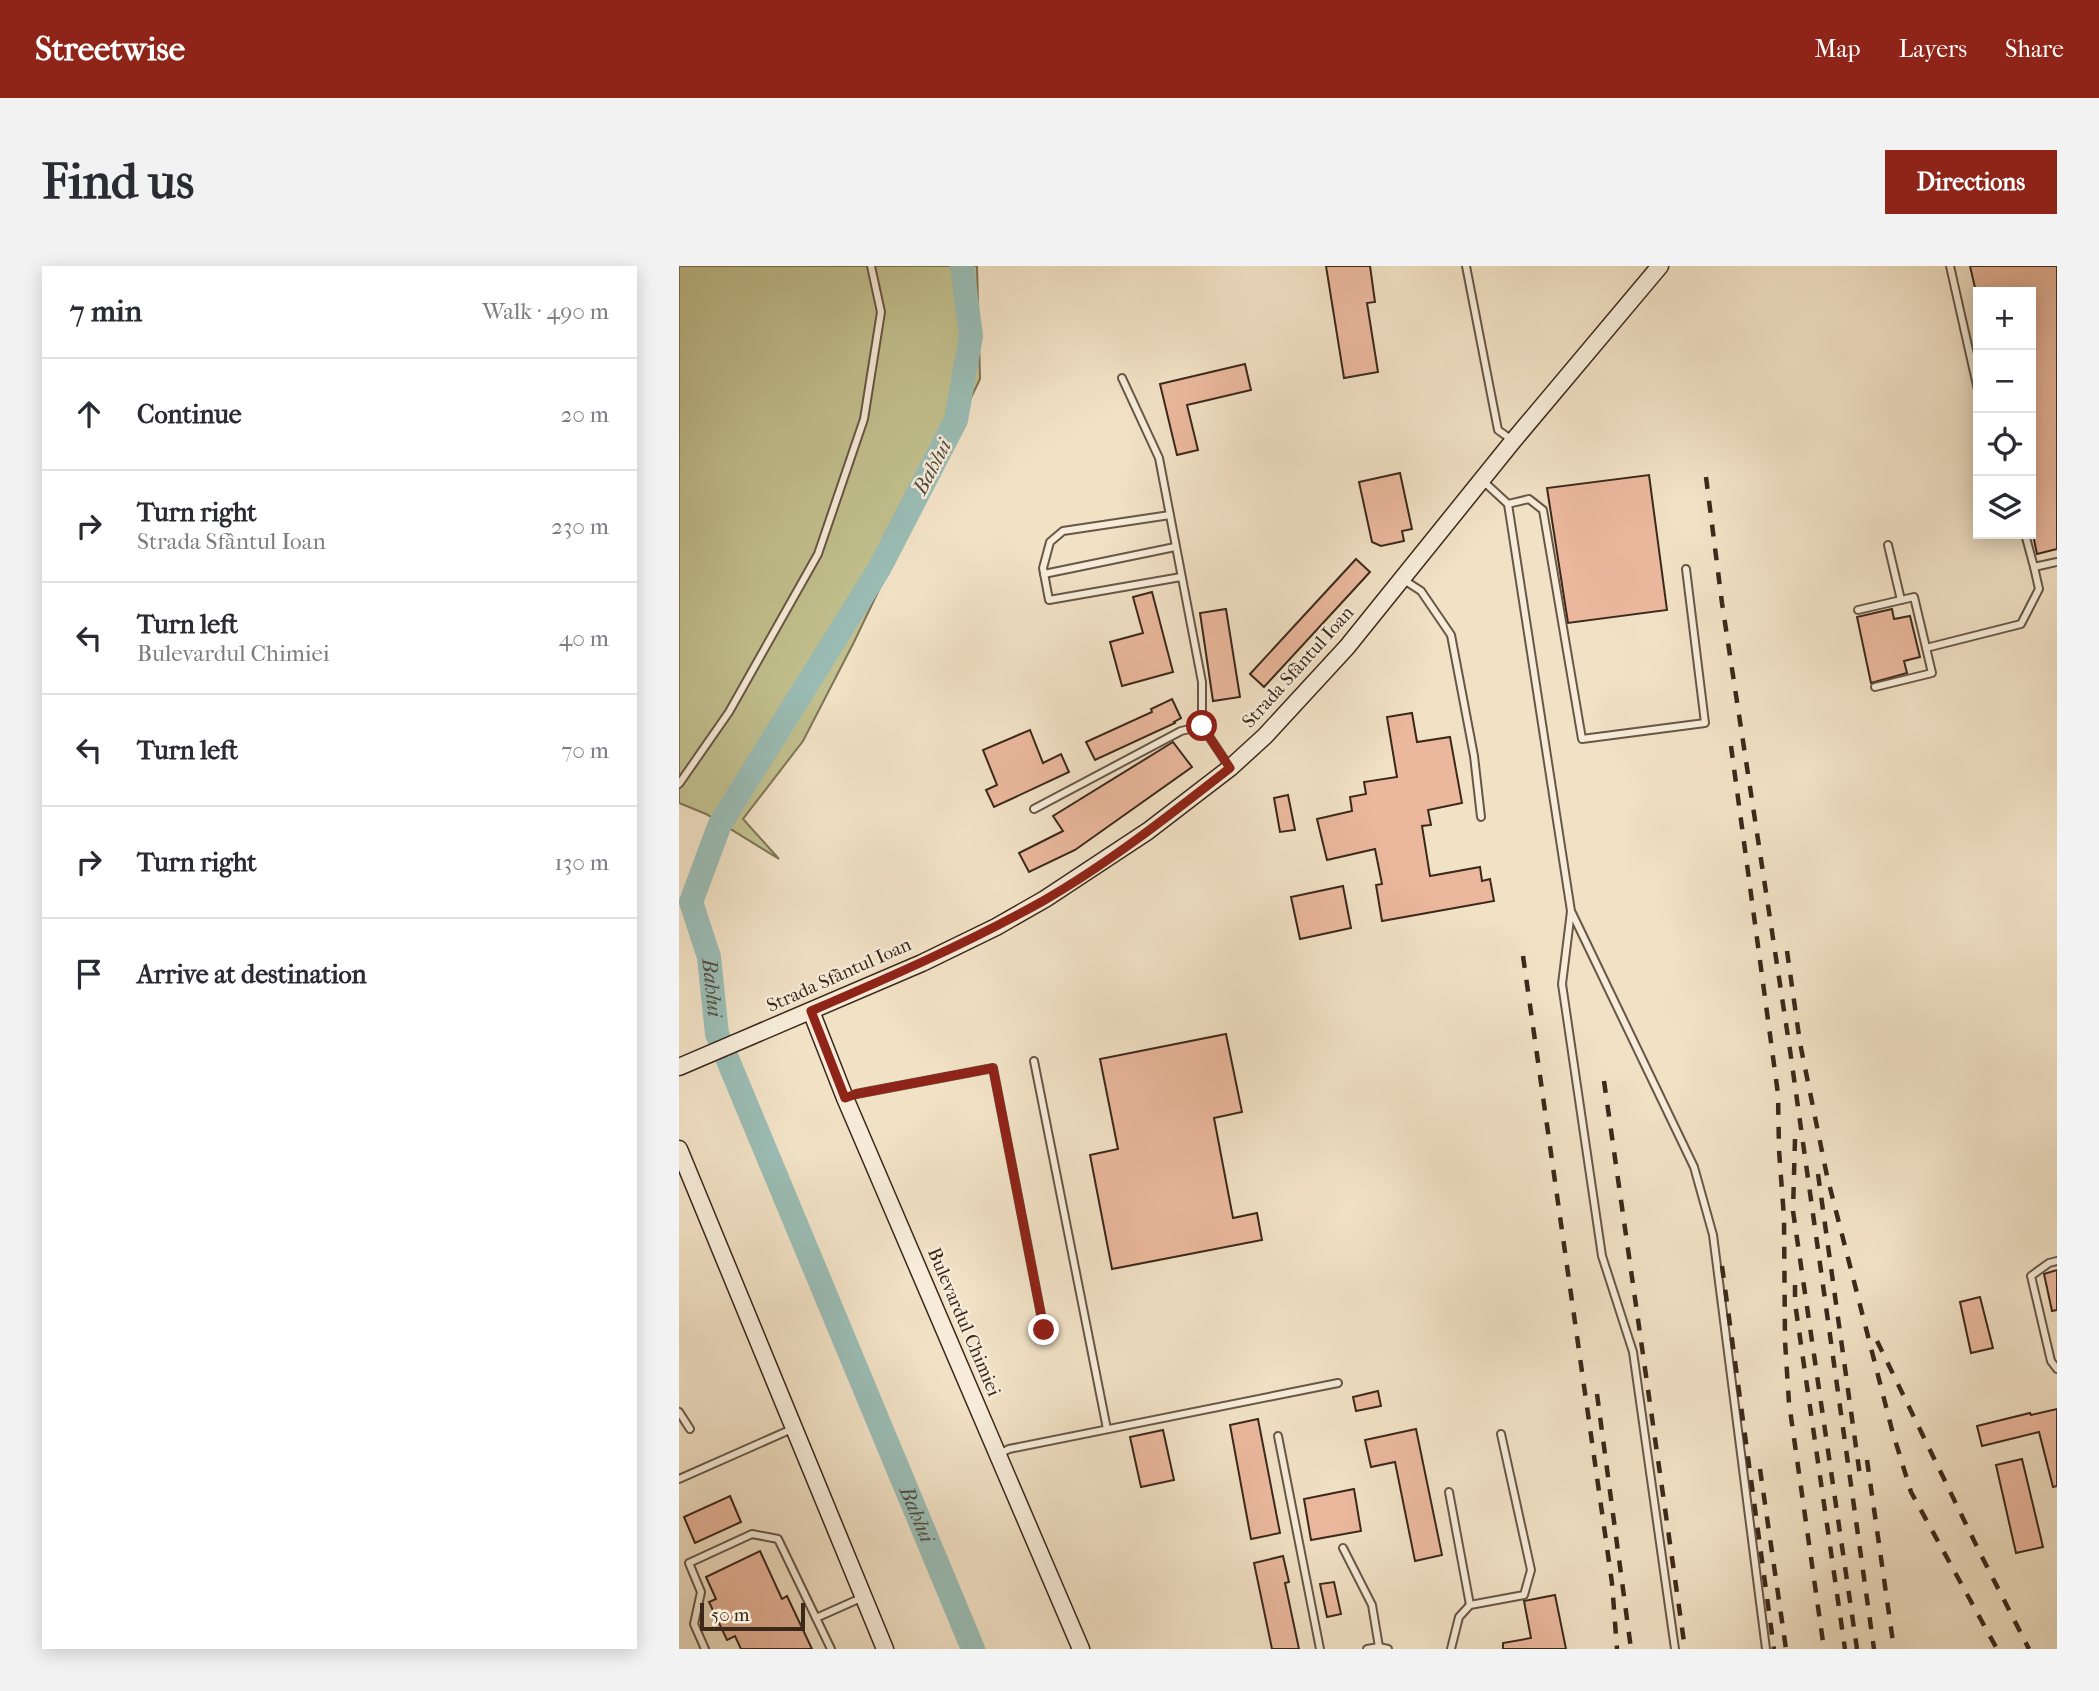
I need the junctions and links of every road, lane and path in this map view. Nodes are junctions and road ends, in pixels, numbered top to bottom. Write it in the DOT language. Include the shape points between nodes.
graph roads {
  1 [pos="871,266"];
  2 [pos="1466,266"];
  3 [pos="1660,266"];
  4 [pos="1950,266"];
  5 [pos="1973,368"];
  6 [pos="1122,378"];
  7 [pos="1513,441"];
  8 [pos="1482,480"];
  9 [pos="1508,504"];
  10 [pos="1170,515"];
  11 [pos="2026,539"];
  12 [pos="1888,545"];
  13 [pos="1175,547"];
  14 [pos="2057,562"];
  15 [pos="2034,567"];
  16 [pos="1686,569"];
  17 [pos="1044,574"];
  18 [pos="1181,577"];
  19 [pos="1403,579"];
  20 [pos="1901,600"];
  21 [pos="1858,610"];
  22 [pos="1926,648"];
  23 [pos="1875,687"];
  24 [pos="1202,726"];
  25 [pos="1230,768"];
  26 [pos="679,784"];
  27 [pos="1034,809"];
  28 [pos="1481,817"];
  29 [pos="1571,911"];
  30 [pos="811,1011"];
  31 [pos="1034,1061"];
  32 [pos="679,1067"];
  33 [pos="845,1098"];
  34 [pos="679,1149"];
  35 [pos="2057,1261"];
  36 [pos="1044,1330"];
  37 [pos="2057,1369"];
  38 [pos="1338,1383"];
  39 [pos="679,1412"];
  40 [pos="794,1428"];
  41 [pos="690,1429"];
  42 [pos="1107,1429"];
  43 [pos="1501,1434"];
  44 [pos="1277,1436"];
  45 [pos="998,1454"];
  46 [pos="679,1479"];
  47 [pos="1449,1492"];
  48 [pos="1343,1548"];
  49 [pos="863,1597"];
  50 [pos="1470,1605"];
  51 [pos="816,1618"];
  52 [pos="1380,1647"];
  53 [pos="705,1649"];
  54 [pos="831,1649"];
  55 [pos="885,1649"];
  56 [pos="1081,1649"];
  57 [pos="1320,1649"];
  58 [pos="1367,1649"];
  59 [pos="1388,1649"];
  60 [pos="1451,1649"];
  61 [pos="1675,1649"];
  62 [pos="1766,1649"];
  1 -- 26 [label="lane" via="881,312 864,419 818,554 729,712"];
  2 -- 7 [label="lane" via="1498,429"];
  3 -- 7 [label="main road, Strada Sfântul Ioan"];
  4 -- 5 [label="lane"];
  6 -- 10 [label="lane" via="1159,458"];
  7 -- 8 [label="main road, Strada Sfântul Ioan"];
  8 -- 9 [label="lane"];
  8 -- 19 [label="main road, Strada Sfântul Ioan"];
  9 -- 16 [label="lane" via="1529,499 1543,510 1582,739 1705,723"];
  9 -- 29 [label="lane"];
  10 -- 13 [label="lane"];
  10 -- 17 [label="lane" via="1063,531 1050,542"];
  11 -- 15 [label="lane"];
  12 -- 20 [label="lane"];
  13 -- 17 [label="lane"];
  13 -- 18 [label="lane"];
  14 -- 15 [label="lane"];
  15 -- 22 [label="lane" via="2039,589 2021,624"];
  17 -- 18 [label="lane" via="1049,600"];
  18 -- 24 [label="lane" via="1202,682"];
  19 -- 25 [label="main road, Strada Sfântul Ioan" via="1347,647"];
  19 -- 28 [label="lane" via="1421,592 1451,635"];
  20 -- 21 [label="lane"];
  20 -- 22 [label="lane" via="1914,597"];
  22 -- 23 [label="lane" via="1931,673"];
  24 -- 25 [label="lane"];
  24 -- 27 [label="lane" via="1181,731"];
  25 -- 30 [label="main road, Strada Sfântul Ioan" via="1148,831 1045,899 922,963"];
  29 -- 61 [label="lane" via="1562,984 1602,1256 1633,1352"];
  29 -- 62 [label="lane" via="1695,1167 1713,1235"];
  30 -- 32 [label="main road, Strada Sfântul Ioan"];
  30 -- 33 [label="main road, Bulevardul Chimiei"];
  31 -- 42 [label="lane"];
  33 -- 36 [label="lane" via="993,1068"];
  33 -- 45 [label="main road, Bulevardul Chimiei"];
  34 -- 40 [label="main road"];
  35 -- 37 [label="lane" via="2031,1276 2051,1361"];
  38 -- 42 [label="lane"];
  39 -- 41 [label="lane"];
  40 -- 46 [label="lane"];
  40 -- 49 [label="main road"];
  42 -- 45 [label="lane"];
  43 -- 50 [label="lane" via="1531,1570 1524,1595"];
  44 -- 57 [label="lane"];
  45 -- 56 [label="main road, Bulevardul Chimiei"];
  47 -- 50 [label="lane"];
  48 -- 52 [label="lane" via="1372,1605"];
  49 -- 51 [label="lane"];
  49 -- 55 [label="main road"];
  50 -- 60 [label="lane" via="1459,1617"];
  51 -- 53 [label="lane" via="778,1539 753,1534 689,1563 701,1592 694,1624"];
  51 -- 54 [label="lane"];
  52 -- 58 [label="lane"];
  52 -- 59 [label="lane"];
}
